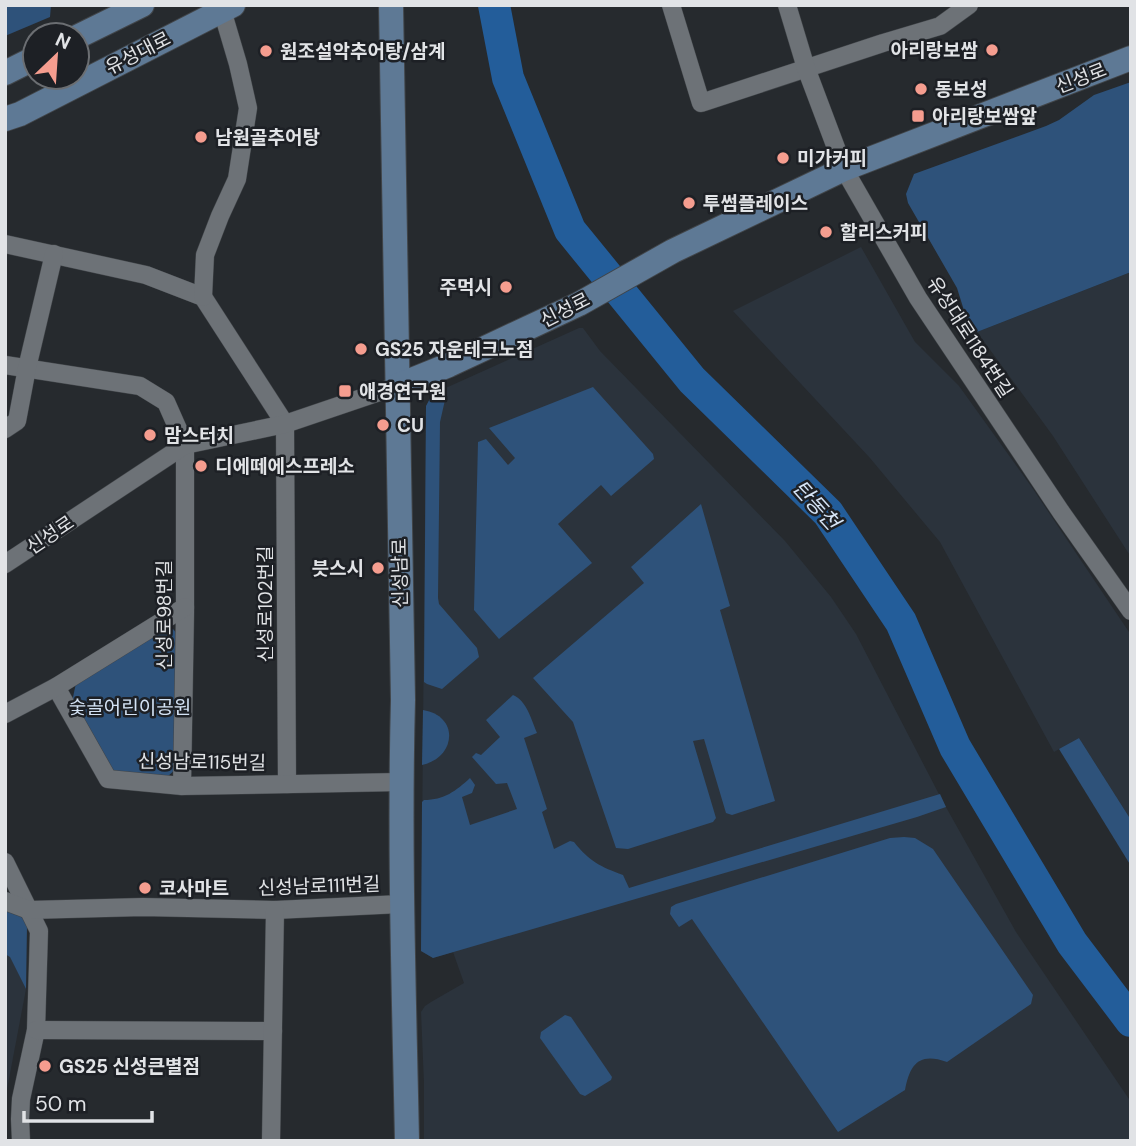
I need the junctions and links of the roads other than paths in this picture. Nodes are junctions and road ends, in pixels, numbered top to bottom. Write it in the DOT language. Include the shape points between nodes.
graph roads {
  1 [pos="142,5"];
  2 [pos="391,5"];
  3 [pos="671,5"];
  4 [pos="787,5"];
  5 [pos="969,5"];
  6 [pos="228,8"];
  7 [pos="947,13"];
  8 [pos="91,30"];
  9 [pos="1131,58"];
  10 [pos="21,65"];
  11 [pos="806,68"];
  12 [pos="5,73"];
  13 [pos="5,120"];
  14 [pos="844,169"];
  15 [pos="5,244"];
  16 [pos="54,254"];
  17 [pos="203,297"];
  18 [pos="5,365"];
  19 [pos="27,368"];
  20 [pos="397,386"];
  21 [pos="285,424"];
  22 [pos="5,429"];
  23 [pos="185,444"];
  24 [pos="5,564"];
  25 [pos="185,607"];
  26 [pos="1131,611"];
  27 [pos="56,687"];
  28 [pos="5,714"];
  29 [pos="400,782"];
  30 [pos="287,784"];
  31 [pos="182,786"];
  32 [pos="5,862"];
  33 [pos="5,901"];
  34 [pos="401,904"];
  35 [pos="275,909"];
  36 [pos="29,910"];
  37 [pos="36,1030"];
  38 [pos="273,1031"];
  39 [pos="21,1141"];
  40 [pos="271,1141"];
  41 [pos="407,1141"];
  1 -- 8 [label="street"];
  2 -- 20 [label="street, 신성남로"];
  3 -- 11 [label="street" via="701,103"];
  4 -- 11 [label="street, 유성대로1184번길"];
  5 -- 7 [label="street"];
  6 -- 13 [label="street, 유성대로"];
  6 -- 17 [label="street" via="248,108 237,179 205,255"];
  7 -- 11 [label="street" via="940,26"];
  9 -- 14 [label="street, 신성로"];
  10 -- 12 [label="street"];
  11 -- 14 [label="street, 유성대로1184번길"];
  14 -- 20 [label="street, 신성로" via="673,251 579,304"];
  14 -- 26 [label="street, 유성대로1184번길" via="918,298"];
  15 -- 16 [label="street"];
  16 -- 17 [label="street" via="146,275"];
  16 -- 19 [label="street"];
  17 -- 21 [label="street"];
  18 -- 19 [label="street"];
  19 -- 22 [label="street" via="17,421"];
  19 -- 23 [label="street" via="140,386 166,402"];
  20 -- 21 [label="street, 신성로"];
  20 -- 29 [label="street, 신성남로" via="403,700"];
  21 -- 23 [label="street, 신성로"];
  21 -- 30 [label="street, 신성로102번길"];
  23 -- 24 [label="street, 신성로"];
  23 -- 25 [label="street, 신성로98번길"];
  25 -- 27 [label="street"];
  25 -- 31 [label="street, 신성로98번길"];
  27 -- 28 [label="street"];
  27 -- 31 [label="street, 신성남로115번길" via="108,779"];
  29 -- 30 [label="street, 신성남로115번길"];
  29 -- 34 [label="street, 신성남로"];
  30 -- 31 [label="street, 신성남로115번길"];
  32 -- 36 [label="street"];
  33 -- 36 [label="street"];
  34 -- 35 [label="street, 신성남로111번길"];
  34 -- 41 [label="street, 신성남로"];
  35 -- 36 [label="street, 신성남로111번길"];
  35 -- 38 [label="street"];
  36 -- 37 [label="street" via="38,931"];
  37 -- 38 [label="street"];
  37 -- 39 [label="street" via="22,1099"];
  38 -- 40 [label="street"];
}
